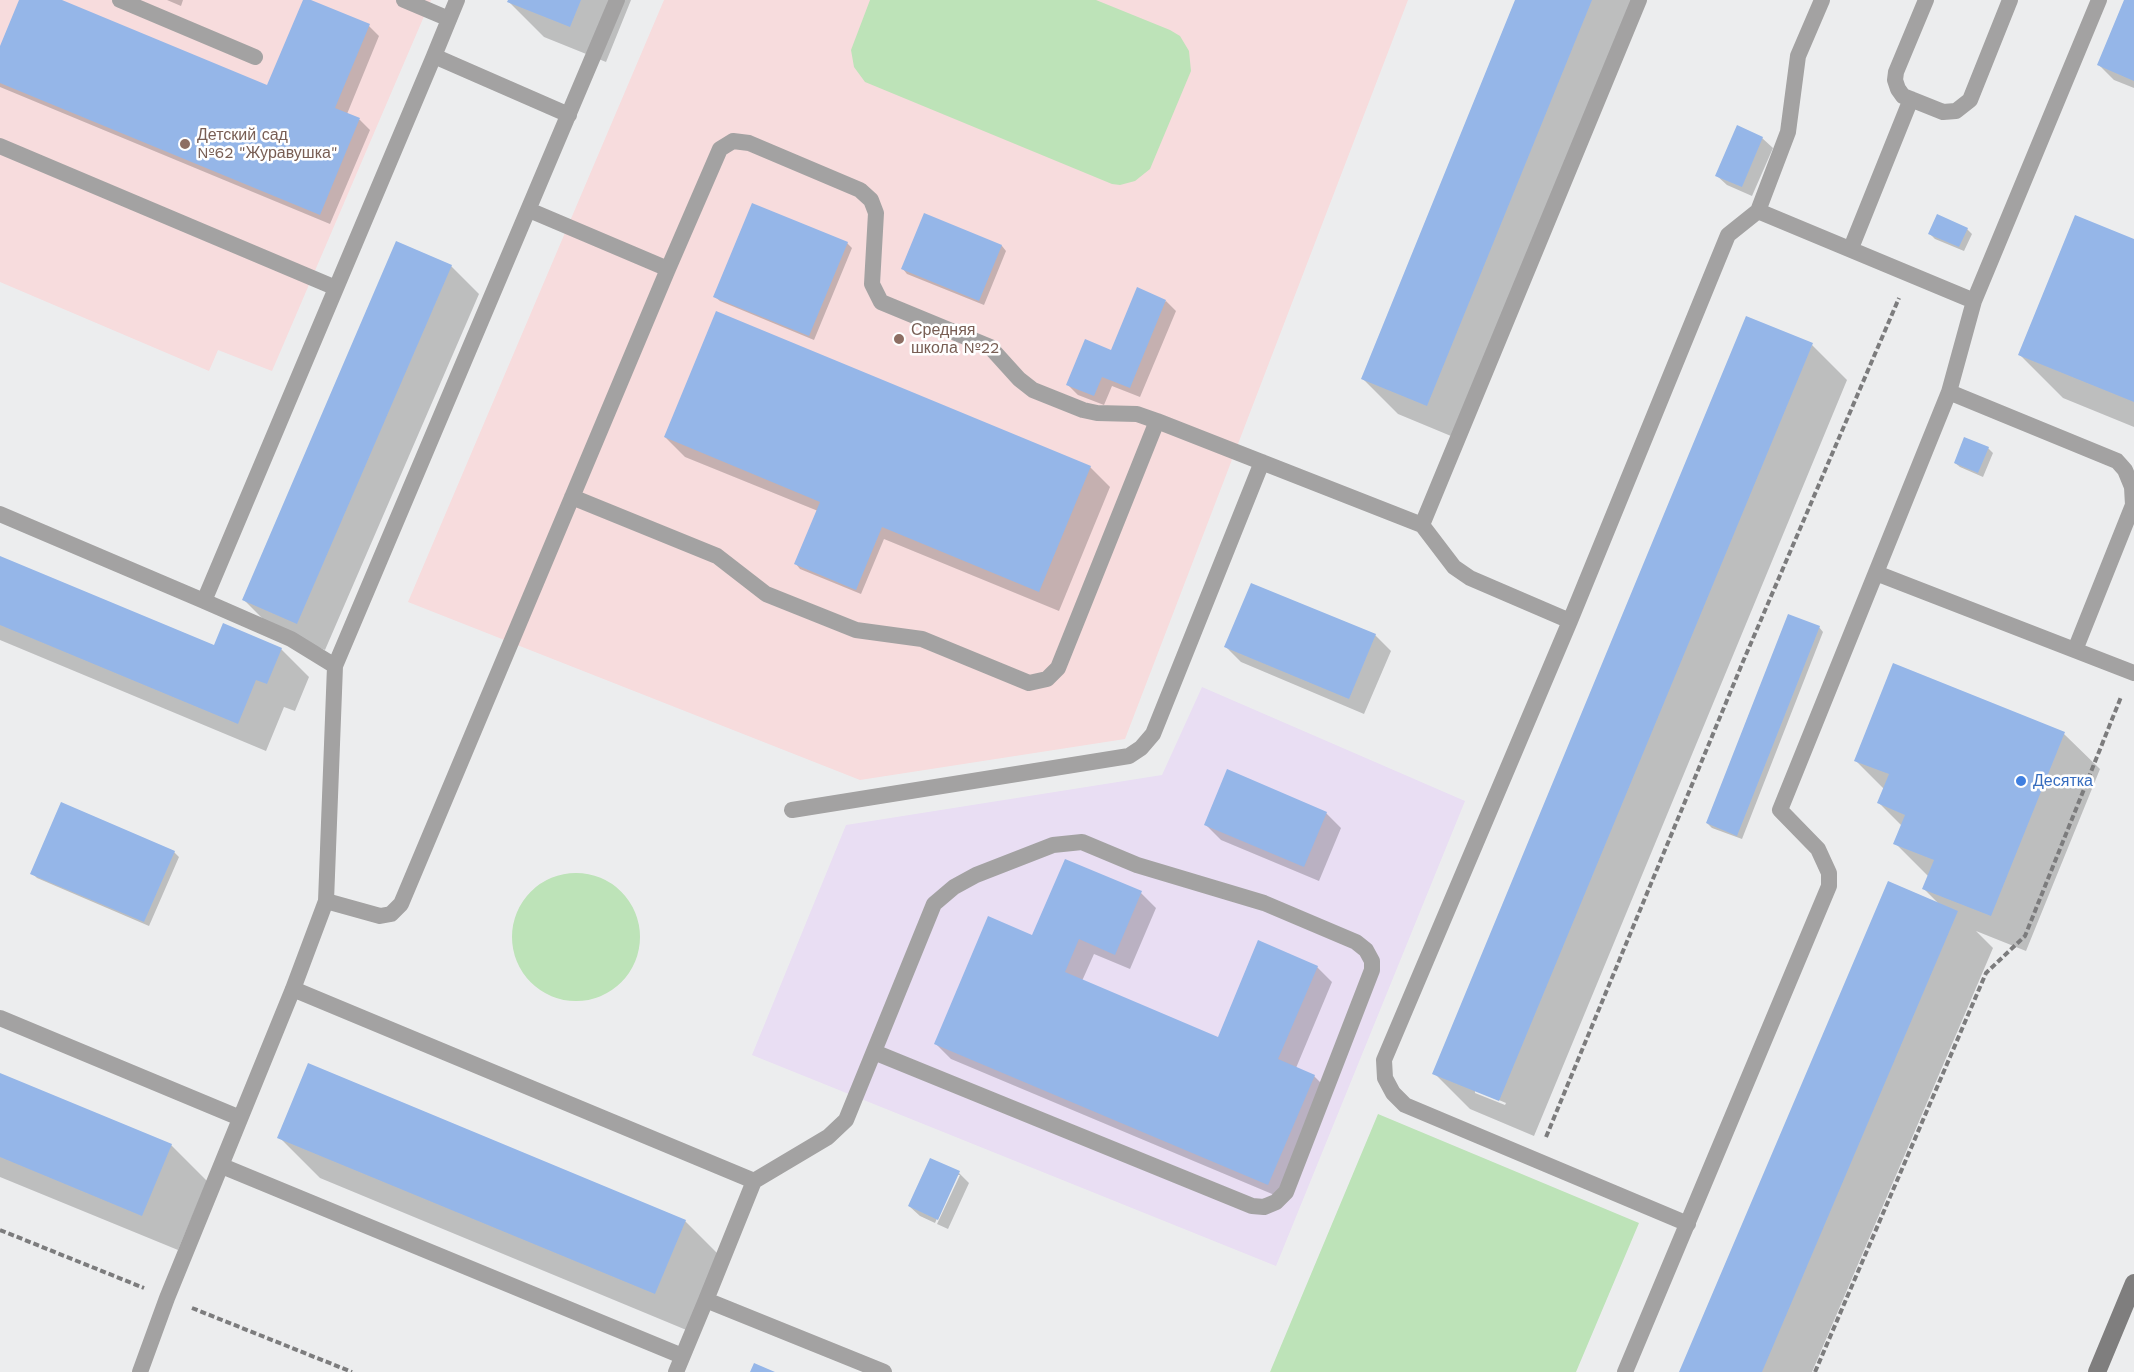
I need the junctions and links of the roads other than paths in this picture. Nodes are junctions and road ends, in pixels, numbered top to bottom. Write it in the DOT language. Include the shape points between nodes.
graph roads {
  1 [pos="120,0"];
  2 [pos="404,0"];
  3 [pos="457,0"];
  4 [pos="617,0"];
  5 [pos="1639,0"];
  6 [pos="1822,0"];
  7 [pos="1926,0"];
  8 [pos="2010,0"];
  9 [pos="2098,0"];
  10 [pos="449,19"];
  11 [pos="434,56"];
  12 [pos="255,57"];
  13 [pos="1911,99"];
  14 [pos="569,115"];
  15 [pos="0,146"];
  16 [pos="529,210"];
  17 [pos="1758,211"];
  18 [pos="1851,248"];
  19 [pos="668,269"];
  20 [pos="336,288"];
  21 [pos="1974,301"];
  22 [pos="1949,392"];
  23 [pos="1157,421"];
  24 [pos="1262,462"];
  25 [pos="572,497"];
  26 [pos="0,514"];
  27 [pos="1422,525"];
  28 [pos="1876,573"];
  29 [pos="204,602"];
  30 [pos="1570,621"];
  31 [pos="2075,650"];
  32 [pos="336,666"];
  33 [pos="2132,673"];
  34 [pos="792,810"];
  35 [pos="326,901"];
  36 [pos="293,989"];
  37 [pos="0,1018"];
  38 [pos="874,1052"];
  39 [pos="240,1118"];
  40 [pos="222,1166"];
  41 [pos="754,1182"];
  42 [pos="1688,1224"];
  43 [pos="2134,1283"];
  44 [pos="706,1300"];
  45 [pos="682,1356"];
  46 [pos="140,1372"];
  47 [pos="676,1372"];
  48 [pos="884,1372"];
  49 [pos="1625,1372"];
  50 [pos="2097,1372"];
  1 -- 12 [label="lane"];
  2 -- 10 [label="lane"];
  3 -- 10 [label="lane"];
  4 -- 14 [label="lane"];
  5 -- 27 [label="lane"];
  6 -- 17 [label="lane" via="1798,56 1788,132"];
  7 -- 13 [label="lane" via="1896,72 1898,89"];
  8 -- 13 [label="lane" via="1970,100 1956,111 1943,112"];
  9 -- 21 [label="lane"];
  10 -- 11 [label="lane"];
  11 -- 14 [label="lane"];
  11 -- 20 [label="lane"];
  13 -- 18 [label="lane"];
  14 -- 16 [label="lane"];
  15 -- 20 [label="lane"];
  16 -- 19 [label="lane"];
  16 -- 32 [label="lane"];
  17 -- 18 [label="lane"];
  17 -- 30 [label="lane" via="1728,235"];
  18 -- 21 [label="lane"];
  19 -- 23 [label="lane" via="720,149 733,141 749,142 860,190 871,200 876,213 872,284 881,302 990,347 1033,390 1083,410 1137,414"];
  19 -- 25 [label="lane"];
  20 -- 29 [label="lane"];
  21 -- 22 [label="lane"];
  22 -- 28 [label="lane"];
  22 -- 31 [label="lane" via="2117,461 2125,470 2132,487 2133,505"];
  23 -- 24 [label="lane"];
  23 -- 25 [label="lane" via="1058,668 1047,679 1029,682 922,639 856,630 766,594 717,556"];
  24 -- 27 [label="lane"];
  24 -- 34 [label="lane" via="1153,734 1141,748 1129,756"];
  25 -- 35 [label="lane" via="401,904 391,914 380,916"];
  26 -- 29 [label="lane"];
  27 -- 30 [label="lane" via="1454,567 1470,578"];
  28 -- 31 [label="lane"];
  28 -- 42 [label="lane" via="1780,810 1818,849 1829,873 1829,886"];
  29 -- 32 [label="lane" via="291,639"];
  30 -- 42 [label="lane" via="1384,1060 1385,1078 1405,1105"];
  31 -- 33 [label="lane"];
  32 -- 35 [label="lane"];
  35 -- 36 [label="lane"];
  36 -- 39 [label="lane"];
  36 -- 41 [label="lane"];
  37 -- 39 [label="lane"];
  38 -- 38 [label="lane" via="934,904 976,875 1053,845 1082,842 1137,864 1264,903 1356,942 1372,961 1372,970 1286,1192 1264,1207 1252,1206"];
  38 -- 41 [label="lane" via="846,1120 828,1137"];
  39 -- 40 [label="lane"];
  40 -- 45 [label="lane"];
  40 -- 46 [label="lane"];
  41 -- 44 [label="lane"];
  42 -- 49 [label="lane"];
  43 -- 50 [label="main road"];
  44 -- 45 [label="lane"];
  44 -- 48 [label="lane"];
  45 -- 47 [label="lane"];
}
